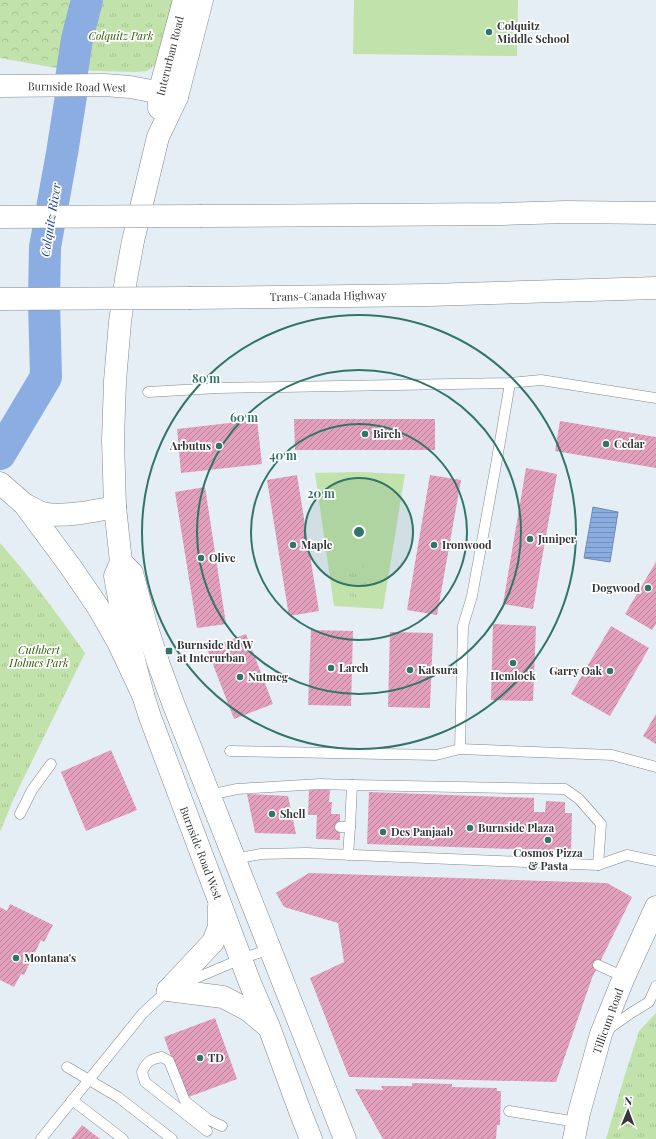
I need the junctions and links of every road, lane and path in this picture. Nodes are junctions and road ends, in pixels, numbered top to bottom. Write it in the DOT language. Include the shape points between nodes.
graph roads {
  1 [pos="184,0"];
  2 [pos="202,0"];
  3 [pos="0,86"];
  4 [pos="168,95"];
  5 [pos="656,213"];
  6 [pos="0,217"];
  7 [pos="656,288"];
  8 [pos="0,298"];
  9 [pos="510,383"];
  10 [pos="148,392"];
  11 [pos="656,398"];
  12 [pos="0,483"];
  13 [pos="24,504"];
  14 [pos="115,507"];
  15 [pos="121,562"];
  16 [pos="142,695"];
  17 [pos="460,749"];
  18 [pos="230,751"];
  19 [pos="51,764"];
  20 [pos="656,766"];
  21 [pos="352,785"];
  22 [pos="209,796"];
  23 [pos="20,814"];
  24 [pos="348,855"];
  25 [pos="234,859"];
  26 [pos="656,861"];
  27 [pos="598,866"];
  28 [pos="219,902"];
  29 [pos="656,907"];
  30 [pos="270,948"];
  31 [pos="241,959"];
  32 [pos="598,964"];
  33 [pos="624,977"];
  34 [pos="656,986"];
  35 [pos="168,990"];
  36 [pos="269,1027"];
  37 [pos="601,1034"];
  38 [pos="67,1067"];
  39 [pos="88,1079"];
  40 [pos="72,1100"];
  41 [pos="509,1111"];
  42 [pos="576,1131"];
  43 [pos="204,1135"];
  44 [pos="41,1139"];
  45 [pos="123,1139"];
  46 [pos="172,1139"];
  47 [pos="312,1139"];
  48 [pos="345,1139"];
  1 -- 4 [label="main road, Interurban Road"];
  2 -- 4 [label="main road, Interurban Road" via="186,60"];
  3 -- 4 [label="main road, Burnside Road West" via="104,85 130,87"];
  4 -- 14 [label="main road, Interurban Road" via="133,241 120,322 113,440"];
  5 -- 6 [label="main road, bridge"];
  7 -- 8 [label="main road, Trans-Canada Highway, bridge" via="423,295"];
  9 -- 10 [label="lane" via="218,388"];
  9 -- 11 [label="lane" via="541,380"];
  9 -- 17 [label="lane" via="472,596 463,626"];
  12 -- 13 [label="main road"];
  13 -- 14 [label="main road" via="45,514 63,515"];
  13 -- 16 [label="main road" via="98,607 118,642"];
  14 -- 15 [label="main road, Interurban Road"];
  15 -- 16 [label="main road, Burnside Road West" via="115,576"];
  15 -- 22 [label="main road" via="132,573 159,666"];
  16 -- 28 [label="main road, Burnside Road West"];
  17 -- 18 [label="lane" via="436,755"];
  17 -- 20 [label="lane" via="612,755"];
  19 -- 23 [label="lane" via="32,790"];
  21 -- 22 [label="lane" via="320,784 237,789"];
  21 -- 24 [label="lane" via="345,827"];
  21 -- 27 [label="lane" via="565,789 579,799 601,824"];
  22 -- 25 [label="main road"];
  24 -- 25 [label="lane" via="261,854"];
  24 -- 27 [label="lane"];
  25 -- 30 [label="main road"];
  26 -- 27 [label="lane" via="627,855"];
  28 -- 31 [label="main road, Burnside Road West"];
  28 -- 35 [label="main road" via="219,927 213,942"];
  29 -- 33 [label="main road, Tillicum Road"];
  30 -- 31 [label="lane"];
  30 -- 48 [label="main road"];
  31 -- 35 [label="lane"];
  31 -- 36 [label="main road, Burnside Road West"];
  32 -- 33 [label="lane"];
  33 -- 37 [label="main road, Tillicum Road"];
  34 -- 37 [label="lane" via="650,1002"];
  35 -- 36 [label="main road" via="222,997 248,1010"];
  35 -- 39 [label="lane" via="143,1012"];
  36 -- 47 [label="main road, Burnside Road West"];
  37 -- 42 [label="main road, Tillicum Road"];
  38 -- 39 [label="lane"];
  39 -- 40 [label="lane"];
  39 -- 46 [label="lane" via="118,1097"];
  40 -- 44 [label="lane"];
  40 -- 45 [label="lane"];
  41 -- 42 [label="lane"];
  43 -- 43 [label="lane" via="145,1082 142,1072 146,1064 162,1057 169,1061 185,1101 209,1120 222,1126"];
}
